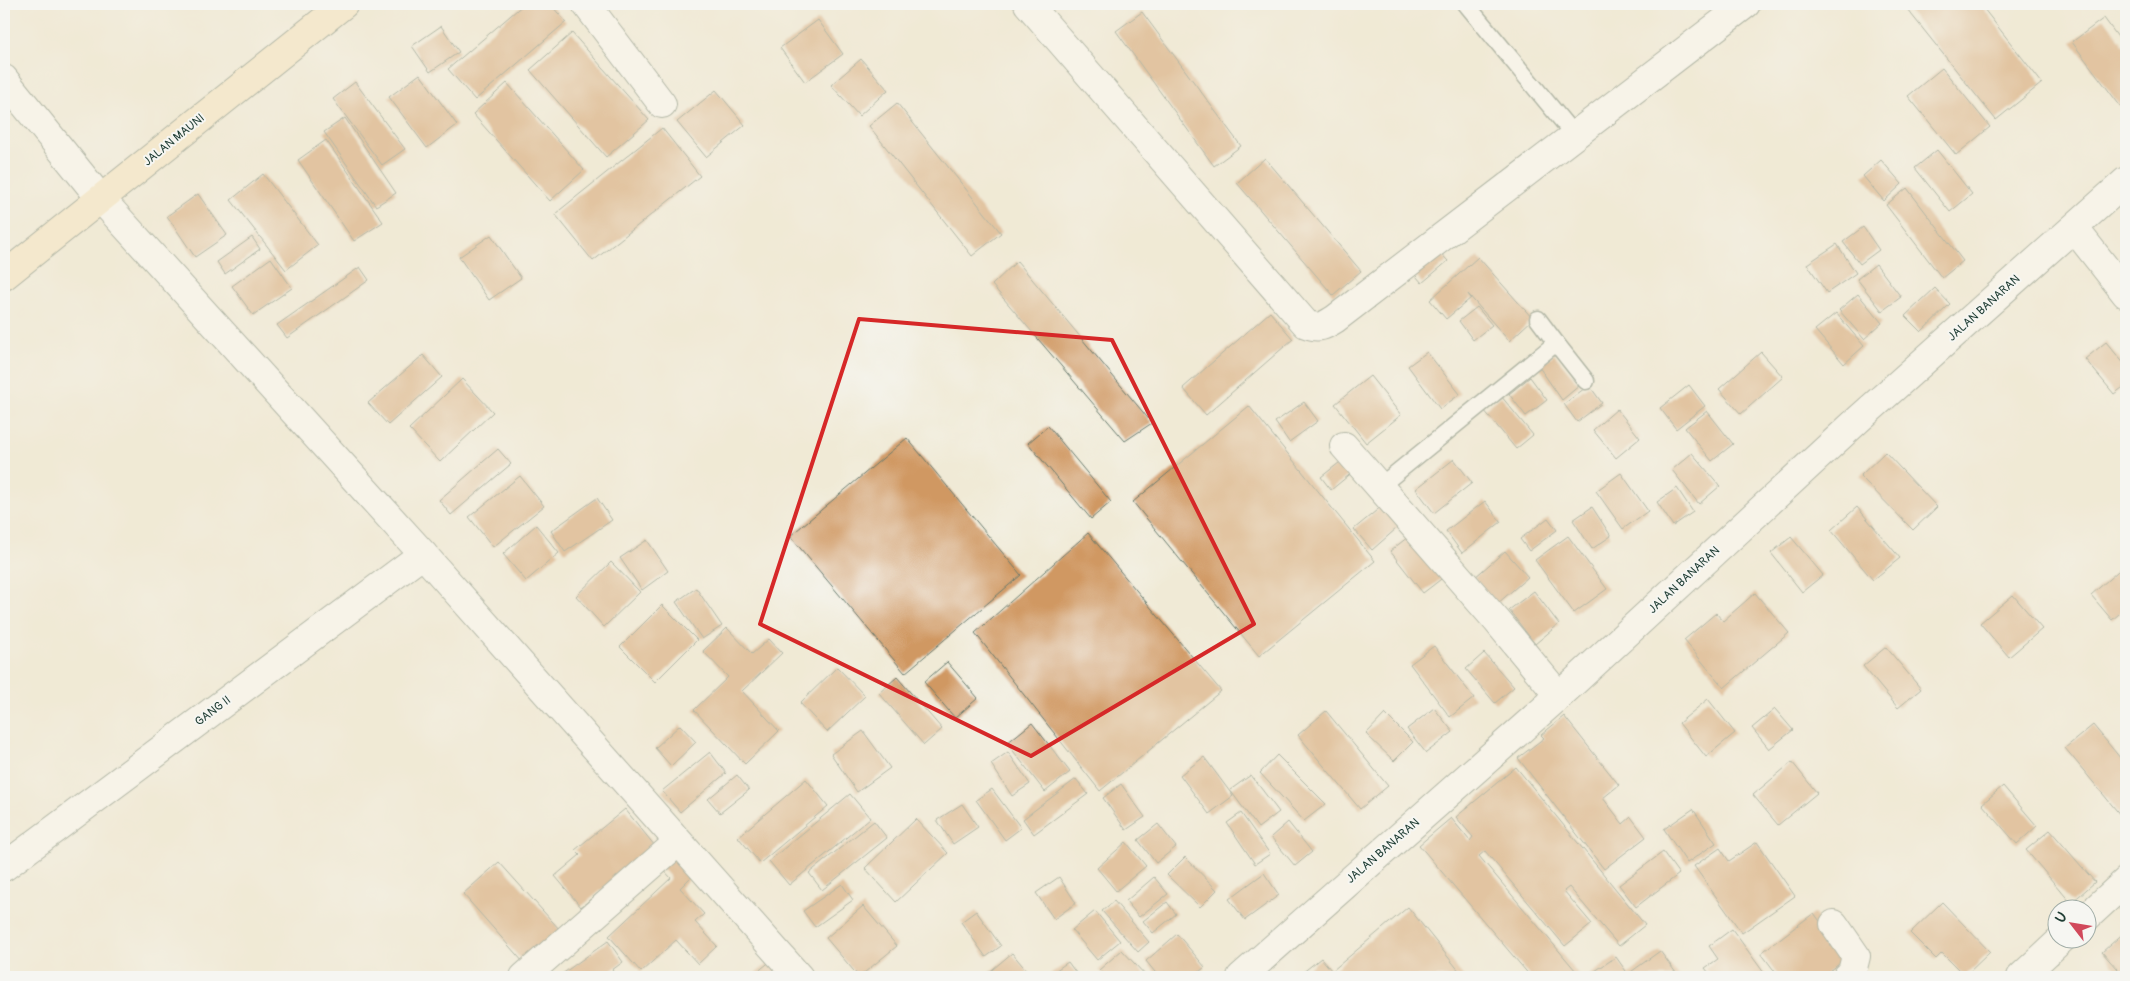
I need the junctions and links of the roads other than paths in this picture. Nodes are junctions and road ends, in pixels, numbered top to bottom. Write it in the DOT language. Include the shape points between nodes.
graph roads {
  1 [pos="344,4"];
  2 [pos="586,4"];
  3 [pos="1028,4"];
  4 [pos="1466,4"];
  5 [pos="1746,4"];
  6 [pos="4,79"];
  7 [pos="662,104"];
  8 [pos="1574,135"];
  9 [pos="2126,181"];
  10 [pos="101,199"];
  11 [pos="2074,228"];
  12 [pos="4,276"];
  13 [pos="2126,294"];
  14 [pos="1538,319"];
  15 [pos="1556,343"];
  16 [pos="1586,381"];
  17 [pos="1344,446"];
  18 [pos="1379,487"];
  19 [pos="423,554"];
  20 [pos="1559,696"];
  21 [pos="678,842"];
  22 [pos="4,867"];
  23 [pos="2126,881"];
  24 [pos="2098,907"];
  25 [pos="1834,924"];
  26 [pos="2052,948"];
  27 [pos="524,977"];
  28 [pos="799,977"];
  29 [pos="1241,977"];
  30 [pos="1847,977"];
  31 [pos="2021,977"];
  1 -- 10 [label="main road, JALAN MAUNI"];
  2 -- 7 [label="street"];
  3 -- 8 [label="street" via="1306,324 1316,328 1335,319"];
  4 -- 8 [label="lane"];
  5 -- 8 [label="street"];
  6 -- 10 [label="street"];
  9 -- 11 [label="street, JALAN BANARAN"];
  10 -- 12 [label="main road, JALAN MAUNI"];
  10 -- 19 [label="street"];
  11 -- 13 [label="street"];
  11 -- 20 [label="street, JALAN BANARAN" via="1860,418"];
  14 -- 15 [label="lane"];
  15 -- 16 [label="lane"];
  15 -- 18 [label="lane"];
  17 -- 18 [label="street"];
  18 -- 20 [label="street"];
  19 -- 21 [label="street"];
  19 -- 22 [label="street, GANG II"];
  20 -- 29 [label="street, JALAN BANARAN"];
  21 -- 27 [label="street"];
  21 -- 28 [label="street"];
  23 -- 24 [label="street"];
  25 -- 30 [label="street" via="1856,956 1852,972"];
  26 -- 31 [label="street"];
}
